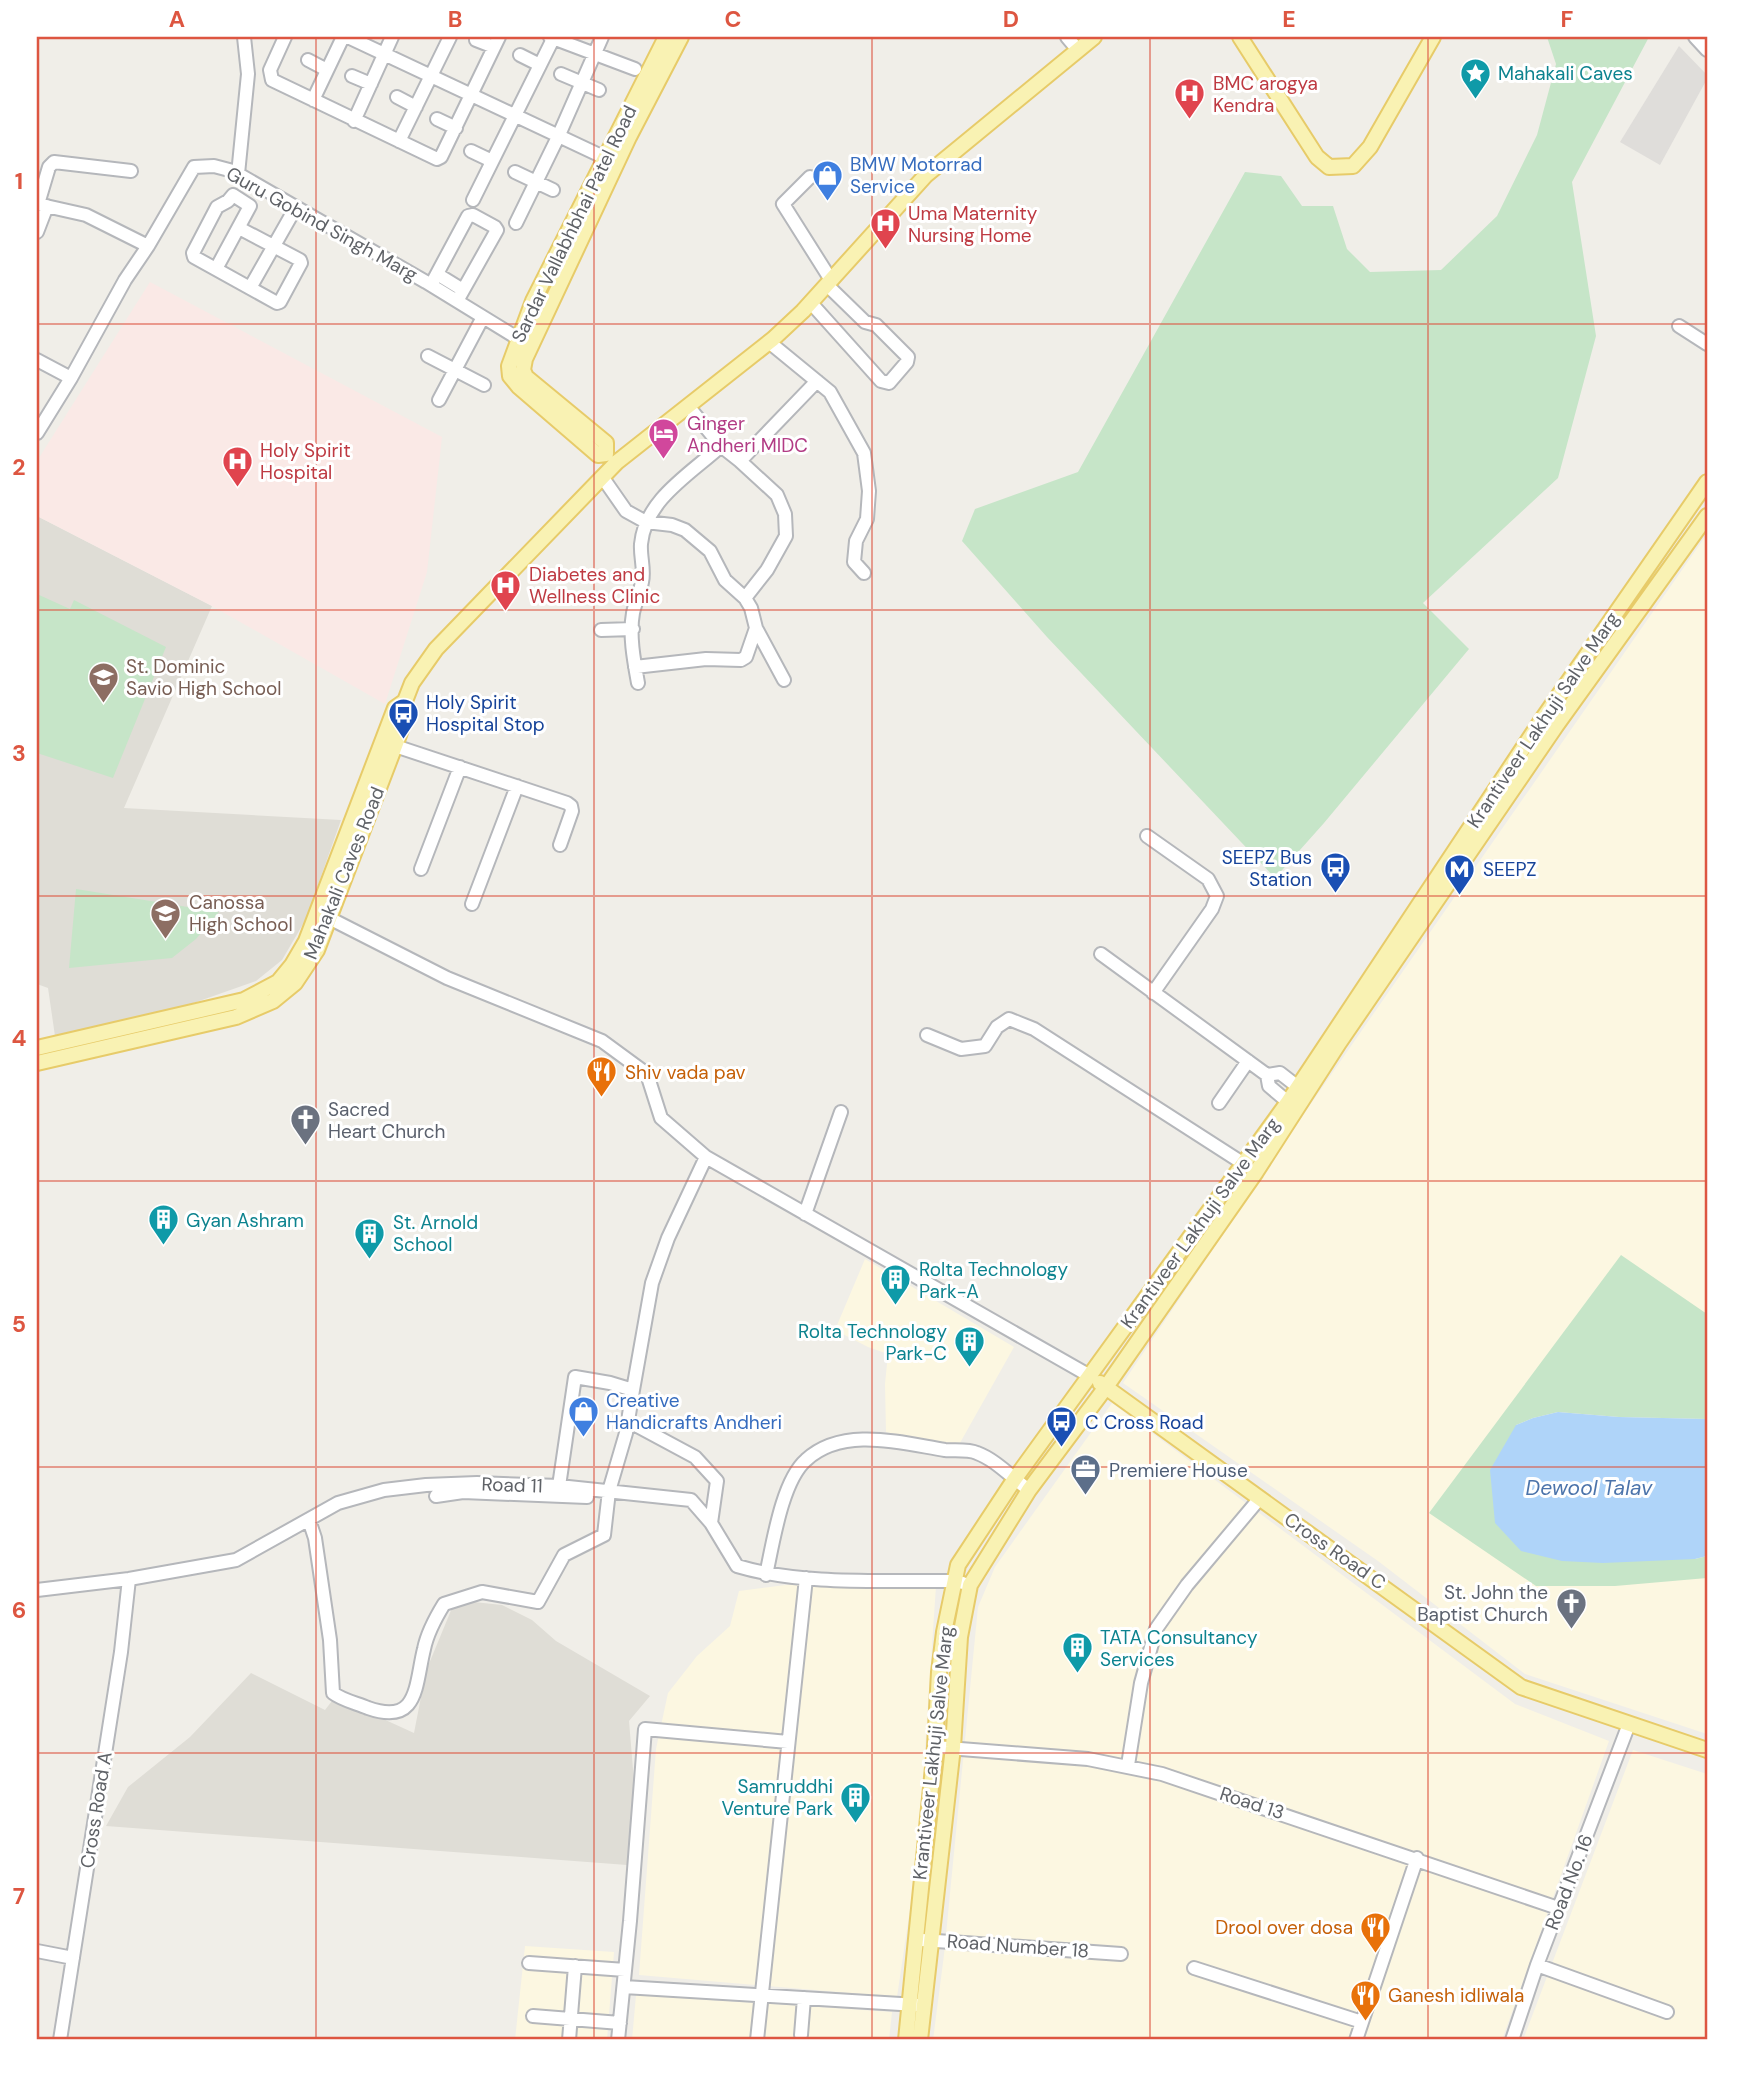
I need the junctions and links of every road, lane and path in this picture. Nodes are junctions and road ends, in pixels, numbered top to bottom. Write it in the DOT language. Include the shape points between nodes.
graph roads {
  1 [pos="244,37"];
  2 [pos="285,37"];
  3 [pos="342,37"];
  4 [pos="348,37"];
  5 [pos="392,37"];
  6 [pos="450,37"];
  7 [pos="553,37"];
  8 [pos="602,37"];
  9 [pos="666,37"];
  10 [pos="681,37"];
  11 [pos="1067,37"];
  12 [pos="1094,37"];
  13 [pos="1240,37"];
  14 [pos="1433,37"];
  15 [pos="1695,37"];
  16 [pos="476,40"];
  17 [pos="496,42"];
  18 [pos="1078,50"];
  19 [pos="1707,50"];
  20 [pos="384,54"];
  21 [pos="594,54"];
  22 [pos="520,55"];
  23 [pos="308,60"];
  24 [pos="540,65"];
  25 [pos="635,69"];
  26 [pos="327,70"];
  27 [pos="561,74"];
  28 [pos="352,76"];
  29 [pos="430,77"];
  30 [pos="581,83"];
  31 [pos="370,84"];
  32 [pos="599,90"];
  33 [pos="471,96"];
  34 [pos="397,97"];
  35 [pos="313,100"];
  36 [pos="416,107"];
  37 [pos="515,117"];
  38 [pos="437,120"];
  39 [pos="354,121"];
  40 [pos="456,128"];
  41 [pos="558,136"];
  42 [pos="399,141"];
  43 [pos="471,150"];
  44 [pos="611,160"];
  45 [pos="492,161"];
  46 [pos="131,172"];
  47 [pos="515,173"];
  48 [pos="238,174"];
  49 [pos="810,177"];
  50 [pos="535,182"];
  51 [pos="553,190"];
  52 [pos="473,200"];
  53 [pos="41,204"];
  54 [pos="296,207"];
  55 [pos="516,223"];
  56 [pos="239,228"];
  57 [pos="37,232"];
  58 [pos="148,246"];
  59 [pos="273,246"];
  60 [pos="216,269"];
  61 [pos="434,280"];
  62 [pos="829,282"];
  63 [pos="250,288"];
  64 [pos="460,296"];
  65 [pos="811,303"];
  66 [pos="483,317"];
  67 [pos="1679,326"];
  68 [pos="517,338"];
  69 [pos="769,342"];
  70 [pos="1707,344"];
  71 [pos="531,346"];
  72 [pos="428,356"];
  73 [pos="37,360"];
  74 [pos="455,370"];
  75 [pos="71,377"];
  76 [pos="817,381"];
  77 [pos="484,385"];
  78 [pos="439,401"];
  79 [pos="688,406"];
  80 [pos="37,433"];
  81 [pos="720,446"];
  82 [pos="612,458"];
  83 [pos="740,461"];
  84 [pos="603,478"];
  85 [pos="1707,482"];
  86 [pos="1707,516"];
  87 [pos="646,522"];
  88 [pos="864,573"];
  89 [pos="745,598"];
  90 [pos="756,628"];
  91 [pos="633,629"];
  92 [pos="601,630"];
  93 [pos="635,667"];
  94 [pos="784,680"];
  95 [pos="638,683"];
  96 [pos="1542,718"];
  97 [pos="1556,726"];
  98 [pos="389,744"];
  99 [pos="460,768"];
  100 [pos="517,786"];
  101 [pos="1147,836"];
  102 [pos="559,845"];
  103 [pos="421,869"];
  104 [pos="472,904"];
  105 [pos="329,918"];
  106 [pos="1101,954"];
  107 [pos="1153,993"];
  108 [pos="927,1035"];
  109 [pos="37,1048"];
  110 [pos="1248,1061"];
  111 [pos="37,1063"];
  112 [pos="1267,1075"];
  113 [pos="1298,1087"];
  114 [pos="1219,1102"];
  115 [pos="1288,1102"];
  116 [pos="841,1112"];
  117 [pos="706,1157"];
  118 [pos="1244,1164"];
  119 [pos="804,1214"];
  120 [pos="1090,1376"];
  121 [pos="1106,1387"];
  122 [pos="633,1390"];
  123 [pos="628,1421"];
  124 [pos="1014,1480"];
  125 [pos="559,1486"];
  126 [pos="1029,1490"];
  127 [pos="609,1495"];
  128 [pos="436,1496"];
  129 [pos="1260,1498"];
  130 [pos="309,1520"];
  131 [pos="711,1523"];
  132 [pos="329,1536"];
  133 [pos="766,1575"];
  134 [pos="806,1578"];
  135 [pos="129,1579"];
  136 [pos="954,1581"];
  137 [pos="970,1585"];
  138 [pos="37,1590"];
  139 [pos="330,1641"];
  140 [pos="1629,1724"];
  141 [pos="788,1742"];
  142 [pos="935,1747"];
  143 [pos="953,1747"];
  144 [pos="1707,1751"];
  145 [pos="1128,1765"];
  146 [pos="1417,1858"];
  147 [pos="1558,1908"];
  148 [pos="914,1940"];
  149 [pos="931,1940"];
  150 [pos="37,1951"];
  151 [pos="1121,1954"];
  152 [pos="73,1958"];
  153 [pos="529,1963"];
  154 [pos="1537,1965"];
  155 [pos="575,1966"];
  156 [pos="1194,1968"];
  157 [pos="625,1970"];
  158 [pos="624,1987"];
  159 [pos="762,1995"];
  160 [pos="804,1998"];
  161 [pos="909,2005"];
  162 [pos="924,2006"];
  163 [pos="1667,2012"];
  164 [pos="533,2016"];
  165 [pos="570,2019"];
  166 [pos="1362,2022"];
  167 [pos="620,2023"];
  168 [pos="801,2035"];
  169 [pos="60,2040"];
  170 [pos="569,2040"];
  171 [pos="618,2040"];
  172 [pos="757,2040"];
  173 [pos="905,2040"];
  174 [pos="920,2040"];
  175 [pos="1356,2040"];
  176 [pos="1512,2040"];
  1 -- 48 [label="street" via="248,74"];
  2 -- 35 [label="street" via="270,78"];
  3 -- 26 [label="street"];
  4 -- 20 [label="street"];
  5 -- 20 [label="street"];
  6 -- 29 [label="street"];
  7 -- 21 [label="street"];
  7 -- 24 [label="street"];
  8 -- 21 [label="street"];
  9 -- 44 [label="main road, Sardar Vallabhbhai Patel Road"];
  10 -- 44 [label="main road, Sardar Vallabhbhai Patel Road"];
  11 -- 18 [label="street"];
  12 -- 18 [label="main road, Mahakali Caves Road"];
  13 -- 14 [label="main road" via="1317,157 1329,167 1353,166 1370,147"];
  15 -- 19 [label="street"];
  16 -- 17 [label="street"];
  17 -- 33 [label="street"];
  18 -- 62 [label="main road, Mahakali Caves Road" via="926,175"];
  20 -- 29 [label="street"];
  20 -- 31 [label="street"];
  21 -- 25 [label="street"];
  21 -- 30 [label="street"];
  22 -- 24 [label="street"];
  23 -- 26 [label="street"];
  24 -- 37 [label="street"];
  26 -- 35 [label="street"];
  27 -- 30 [label="street"];
  28 -- 31 [label="street"];
  29 -- 33 [label="street"];
  29 -- 36 [label="street"];
  30 -- 32 [label="street"];
  30 -- 41 [label="street"];
  31 -- 39 [label="street"];
  33 -- 37 [label="street"];
  33 -- 40 [label="street"];
  34 -- 36 [label="street"];
  35 -- 39 [label="street"];
  36 -- 42 [label="street"];
  37 -- 41 [label="street"];
  37 -- 45 [label="street"];
  38 -- 40 [label="street"];
  39 -- 42 [label="street"];
  40 -- 42 [label="street" via="439,159"];
  41 -- 44 [label="street"];
  41 -- 50 [label="street"];
  43 -- 45 [label="street"];
  44 -- 68 [label="main road, Sardar Vallabhbhai Patel Road"];
  44 -- 71 [label="main road, Sardar Vallabhbhai Patel Road"];
  45 -- 52 [label="street"];
  46 -- 53 [label="street" via="54,162"];
  47 -- 50 [label="street"];
  48 -- 54 [label="street, Guru Gobind Singh Marg"];
  48 -- 58 [label="street, Guru Gobind Singh Marg" via="214,166 194,167"];
  49 -- 62 [label="street" via="783,204"];
  50 -- 51 [label="street"];
  50 -- 55 [label="street"];
  53 -- 57 [label="street"];
  53 -- 58 [label="street" via="86,215"];
  54 -- 59 [label="street"];
  54 -- 61 [label="street, Guru Gobind Singh Marg"];
  56 -- 59 [label="street"];
  56 -- 60 [label="street"];
  56 -- 60 [label="street" via="250,205 233,195 218,206 193,254"];
  58 -- 75 [label="street, Guru Gobind Singh Marg"];
  59 -- 63 [label="street"];
  59 -- 63 [label="street" via="302,262 280,302"];
  60 -- 63 [label="street"];
  61 -- 64 [label="street, Guru Gobind Singh Marg"];
  61 -- 64 [label="street" via="468,216 495,227"];
  62 -- 65 [label="main road, Mahakali Caves Road"];
  62 -- 65 [label="street" via="865,323 876,325 908,357 889,383 881,381"];
  64 -- 66 [label="street, Guru Gobind Singh Marg"];
  65 -- 69 [label="main road, Mahakali Caves Road"];
  66 -- 68 [label="street, Guru Gobind Singh Marg"];
  66 -- 74 [label="street"];
  67 -- 70 [label="street"];
  68 -- 71 [label="street, Guru Gobind Singh Marg"];
  68 -- 82 [label="main road, Sardar Vallabhbhai Patel Road" via="510,376 598,455"];
  69 -- 76 [label="street"];
  69 -- 79 [label="main road, Mahakali Caves Road"];
  71 -- 82 [label="main road, Sardar Vallabhbhai Patel Road" via="523,370 526,377 606,443"];
  72 -- 74 [label="street"];
  73 -- 75 [label="street"];
  74 -- 77 [label="street"];
  74 -- 78 [label="street"];
  75 -- 80 [label="street, Guru Gobind Singh Marg"];
  76 -- 83 [label="street"];
  76 -- 88 [label="street" via="830,392 864,453 867,519 856,541 854,562"];
  79 -- 81 [label="street"];
  79 -- 82 [label="main road, Mahakali Caves Road"];
  81 -- 83 [label="street"];
  81 -- 87 [label="street" via="672,488"];
  82 -- 84 [label="main road, Mahakali Caves Road"];
  83 -- 89 [label="street" via="777,495 785,514 786,536"];
  84 -- 87 [label="street" via="626,511"];
  84 -- 98 [label="main road, Mahakali Caves Road" via="436,649 412,682 405,701 395,708"];
  85 -- 96 [label="main road, Krantiveer Lakhuji Salve Marg"];
  86 -- 97 [label="main road, Krantiveer Lakhuji Salve Marg"];
  87 -- 89 [label="street" via="685,530 710,551 725,580"];
  87 -- 91 [label="street" via="641,545 643,578"];
  89 -- 90 [label="street"];
  90 -- 93 [label="street" via="741,660"];
  90 -- 94 [label="street"];
  91 -- 92 [label="street"];
  91 -- 93 [label="street"];
  93 -- 95 [label="street"];
  96 -- 97 [label="main road"];
  96 -- 113 [label="main road, Krantiveer Lakhuji Salve Marg"];
  97 -- 121 [label="main road, Krantiveer Lakhuji Salve Marg"];
  98 -- 99 [label="street"];
  98 -- 105 [label="main road, Mahakali Caves Road"];
  98 -- 109 [label="main road, Mahakali Caves Road" via="306,941 278,982 244,1000"];
  99 -- 100 [label="street"];
  99 -- 103 [label="street"];
  100 -- 102 [label="street" via="571,806"];
  100 -- 104 [label="street"];
  101 -- 107 [label="street" via="1209,879 1217,896"];
  105 -- 111 [label="main road, Mahakali Caves Road" via="317,950 295,983 273,1001 236,1017"];
  105 -- 117 [label="street" via="447,978 602,1041 647,1074 662,1118"];
  106 -- 107 [label="street"];
  107 -- 110 [label="street"];
  108 -- 118 [label="street" via="961,1049 985,1046 997,1027 1009,1019 1022,1024"];
  110 -- 112 [label="street"];
  110 -- 114 [label="street"];
  112 -- 113 [label="street" via="1280,1073"];
  112 -- 115 [label="street" via="1269,1086"];
  113 -- 115 [label="main road, Krantiveer Lakhuji Salve Marg"];
  115 -- 118 [label="main road, Krantiveer Lakhuji Salve Marg"];
  116 -- 119 [label="street"];
  117 -- 119 [label="street"];
  117 -- 122 [label="street" via="652,1283"];
  118 -- 120 [label="main road, Krantiveer Lakhuji Salve Marg"];
  119 -- 120 [label="street"];
  120 -- 121 [label="main road, Cross Road C"];
  120 -- 124 [label="main road, Krantiveer Lakhuji Salve Marg"];
  121 -- 126 [label="main road, Krantiveer Lakhuji Salve Marg"];
  121 -- 129 [label="main road, Cross Road C"];
  122 -- 123 [label="street"];
  122 -- 125 [label="street" via="575,1377"];
  123 -- 127 [label="street"];
  123 -- 131 [label="street" via="695,1457 717,1480"];
  124 -- 126 [label="street"];
  124 -- 133 [label="street" via="975,1452 880,1440 848,1440 822,1448 804,1461 783,1500"];
  124 -- 136 [label="main road, Krantiveer Lakhuji Salve Marg" via="958,1565"];
  125 -- 127 [label="street, Road 11"];
  125 -- 130 [label="street, Road 11" via="477,1483 384,1490 338,1503"];
  126 -- 137 [label="main road, Krantiveer Lakhuji Salve Marg"];
  127 -- 128 [label="street" via="463,1492"];
  127 -- 131 [label="street, Road 11" via="691,1500"];
  127 -- 139 [label="street" via="604,1535 564,1555 538,1602 482,1592 444,1604 425,1645 412,1701 402,1710 385,1714 334,1695"];
  129 -- 140 [label="main road, Cross Road C" via="1521,1686"];
  129 -- 145 [label="street" via="1156,1629 1140,1683"];
  130 -- 135 [label="street, Road 11" via="236,1560"];
  130 -- 139 [label="street"];
  131 -- 133 [label="street, Road 11" via="737,1566"];
  132 -- 139 [label="street" via="321,1545 335,1635"];
  133 -- 134 [label="street, Road 11"];
  134 -- 136 [label="street, Road 11"];
  134 -- 141 [label="street"];
  135 -- 138 [label="street, Road 11"];
  135 -- 152 [label="street, Cross Road A"];
  136 -- 137 [label="street, Road 11"];
  136 -- 142 [label="main road, Krantiveer Lakhuji Salve Marg" via="939,1672"];
  137 -- 143 [label="main road, Krantiveer Lakhuji Salve Marg" via="960,1637"];
  140 -- 144 [label="main road, Cross Road C"];
  140 -- 147 [label="street, Road No. 16"];
  141 -- 157 [label="street" via="645,1729"];
  141 -- 159 [label="street"];
  142 -- 143 [label="street, Road 13"];
  142 -- 148 [label="main road, Krantiveer Lakhuji Salve Marg"];
  143 -- 145 [label="street, Road 13"];
  143 -- 149 [label="main road, Krantiveer Lakhuji Salve Marg"];
  145 -- 146 [label="street, Road 13"];
  146 -- 147 [label="street, Road 13"];
  146 -- 166 [label="street"];
  147 -- 154 [label="street, Road No. 16"];
  148 -- 149 [label="street, Road Number 18"];
  148 -- 161 [label="main road, Krantiveer Lakhuji Salve Marg"];
  149 -- 151 [label="street, Road Number 18"];
  149 -- 162 [label="main road, Krantiveer Lakhuji Salve Marg"];
  150 -- 152 [label="street"];
  152 -- 169 [label="street, Cross Road A"];
  153 -- 155 [label="street"];
  154 -- 163 [label="street"];
  154 -- 176 [label="street, Road No. 16"];
  155 -- 157 [label="street"];
  155 -- 165 [label="street"];
  156 -- 166 [label="street"];
  157 -- 158 [label="street"];
  158 -- 159 [label="street"];
  158 -- 167 [label="street"];
  159 -- 160 [label="street"];
  159 -- 172 [label="street"];
  160 -- 161 [label="street"];
  160 -- 168 [label="street"];
  161 -- 162 [label="street"];
  161 -- 173 [label="main road, Krantiveer Lakhuji Salve Marg"];
  162 -- 174 [label="main road, Krantiveer Lakhuji Salve Marg"];
  164 -- 165 [label="street"];
  165 -- 167 [label="street"];
  165 -- 170 [label="street"];
  166 -- 175 [label="street"];
  167 -- 171 [label="street"];
}
